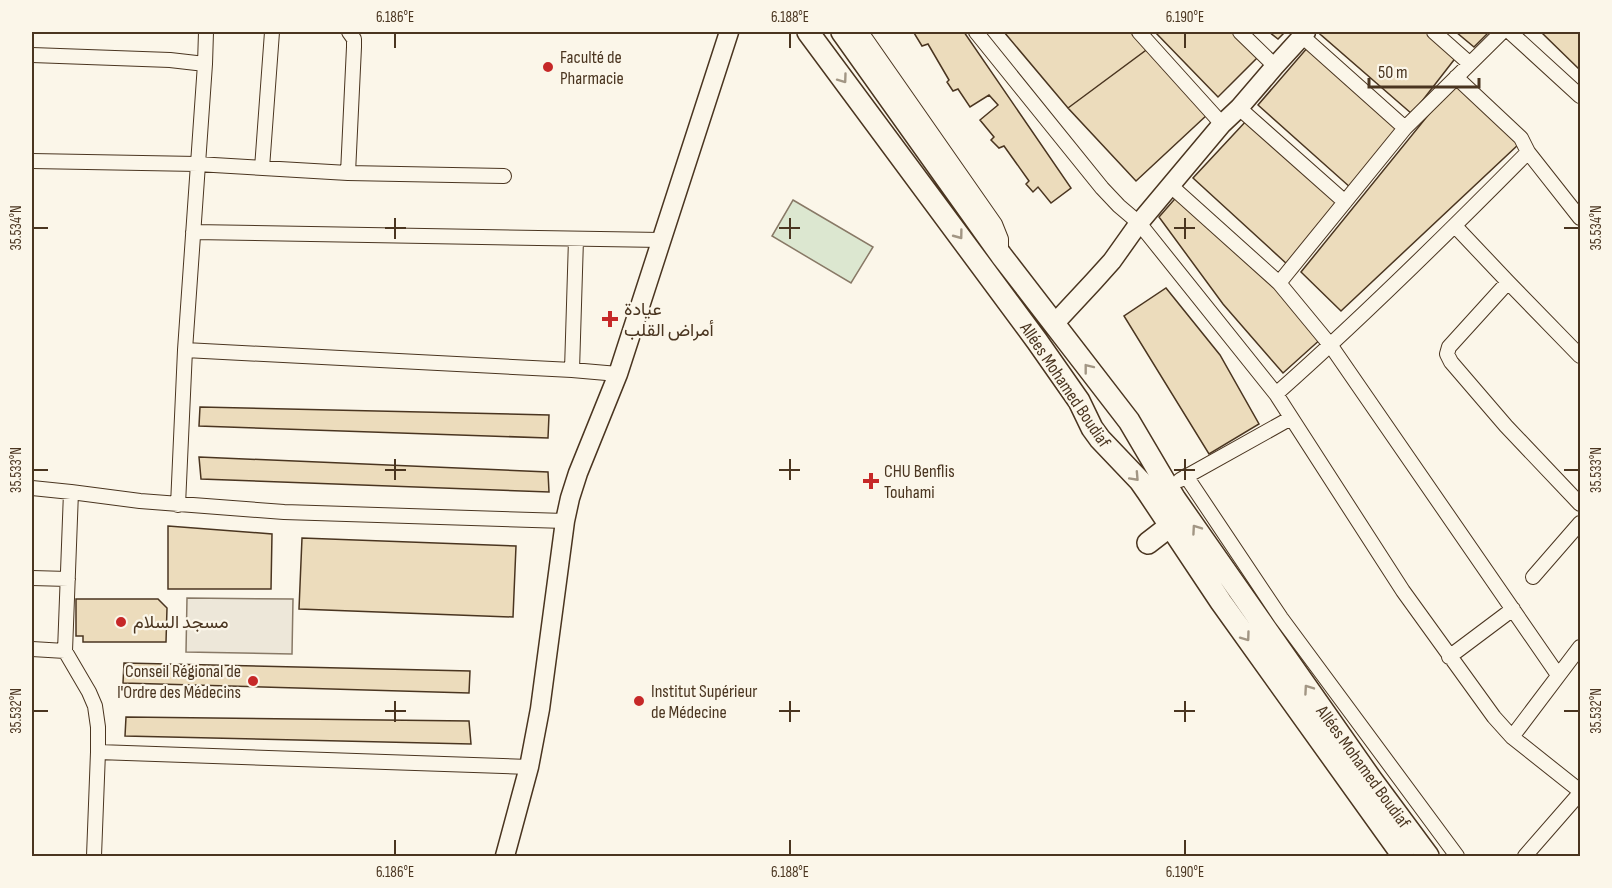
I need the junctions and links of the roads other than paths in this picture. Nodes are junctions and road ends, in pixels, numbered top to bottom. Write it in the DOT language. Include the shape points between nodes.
graph roads {
  1 [pos="206,32"];
  2 [pos="272,32"];
  3 [pos="349,32"];
  4 [pos="729,32"];
  5 [pos="808,32"];
  6 [pos="842,32"];
  7 [pos="861,32"];
  8 [pos="976,32"];
  9 [pos="1139,32"];
  10 [pos="1240,32"];
  11 [pos="1434,32"];
  12 [pos="1502,32"];
  13 [pos="1510,32"];
  14 [pos="1304,34"];
  15 [pos="32,55"];
  16 [pos="1469,63"];
  17 [pos="205,64"];
  18 [pos="1275,66"];
  19 [pos="1456,77"];
  20 [pos="1581,96"];
  21 [pos="1239,108"];
  22 [pos="1222,124"];
  23 [pos="1405,128"];
  24 [pos="1528,152"];
  25 [pos="32,161"];
  26 [pos="197,164"];
  27 [pos="262,168"];
  28 [pos="348,173"];
  29 [pos="504,176"];
  30 [pos="1171,186"];
  31 [pos="1345,202"];
  32 [pos="1578,211"];
  33 [pos="1139,223"];
  34 [pos="1455,226"];
  35 [pos="193,232"];
  36 [pos="576,239"];
  37 [pos="661,240"];
  38 [pos="1001,255"];
  39 [pos="1508,282"];
  40 [pos="1279,283"];
  41 [pos="1054,324"];
  42 [pos="1330,346"];
  43 [pos="185,350"];
  44 [pos="1581,356"];
  45 [pos="572,370"];
  46 [pos="618,374"];
  47 [pos="1276,394"];
  48 [pos="1117,406"];
  49 [pos="1292,418"];
  50 [pos="1092,428"];
  51 [pos="1138,437"];
  52 [pos="1112,453"];
  53 [pos="1186,476"];
  54 [pos="1168,486"];
  55 [pos="32,488"];
  56 [pos="71,492"];
  57 [pos="1581,504"];
  58 [pos="178,505"];
  59 [pos="565,521"];
  60 [pos="1581,523"];
  61 [pos="1170,526"];
  62 [pos="1148,543"];
  63 [pos="1533,577"];
  64 [pos="32,578"];
  65 [pos="68,579"];
  66 [pos="1513,609"];
  67 [pos="1581,647"];
  68 [pos="32,649"];
  69 [pos="65,651"];
  70 [pos="1449,657"];
  71 [pos="1558,675"];
  72 [pos="1512,737"];
  73 [pos="98,752"];
  74 [pos="529,767"];
  75 [pos="1581,792"];
  76 [pos="94,856"];
  77 [pos="505,856"];
  78 [pos="1403,856"];
  79 [pos="1428,856"];
  80 [pos="1457,856"];
  81 [pos="1525,856"];
  1 -- 17 [label="street"];
  2 -- 27 [label="street"];
  3 -- 28 [label="street" via="354,46"];
  4 -- 37 [label="street"];
  5 -- 50 [label="main road, Allées Mohamed Boudiaf, one-way" via="1037,341 1079,400"];
  6 -- 38 [label="main road, Allées Mohamed Boudiaf"];
  7 -- 38 [label="street" via="995,224 1001,239"];
  8 -- 33 [label="street" via="1102,188"];
  9 -- 22 [label="street"];
  10 -- 18 [label="street"];
  11 -- 16 [label="street"];
  12 -- 16 [label="street"];
  13 -- 20 [label="street"];
  14 -- 18 [label="street"];
  14 -- 23 [label="street"];
  15 -- 17 [label="street"];
  16 -- 19 [label="street"];
  17 -- 26 [label="street"];
  18 -- 21 [label="street"];
  19 -- 23 [label="street"];
  19 -- 24 [label="street" via="1521,138"];
  21 -- 22 [label="street"];
  21 -- 31 [label="street"];
  22 -- 30 [label="street"];
  23 -- 31 [label="street"];
  24 -- 32 [label="street"];
  24 -- 34 [label="street"];
  25 -- 26 [label="street"];
  26 -- 27 [label="street"];
  26 -- 35 [label="street"];
  27 -- 28 [label="street"];
  28 -- 29 [label="street"];
  30 -- 33 [label="street"];
  30 -- 40 [label="street"];
  31 -- 40 [label="street"];
  33 -- 41 [label="street" via="1112,261"];
  33 -- 47 [label="street"];
  34 -- 39 [label="street"];
  34 -- 42 [label="street"];
  35 -- 36 [label="street"];
  35 -- 43 [label="street"];
  36 -- 37 [label="street"];
  36 -- 45 [label="street"];
  37 -- 46 [label="street"];
  38 -- 41 [label="main road, Allées Mohamed Boudiaf"];
  39 -- 44 [label="street"];
  39 -- 57 [label="street" via="1447,354 1506,426"];
  40 -- 42 [label="street"];
  48 -- 41 [label="main road, Allées Mohamed Boudiaf, one-way"];
  42 -- 47 [label="street"];
  42 -- 66 [label="street"];
  43 -- 45 [label="street"];
  43 -- 58 [label="street"];
  45 -- 46 [label="street"];
  46 -- 59 [label="street" via="578,472"];
  47 -- 49 [label="street"];
  48 -- 50 [label="main road"];
  48 -- 51 [label="main road, Allées Mohamed Boudiaf"];
  49 -- 53 [label="street"];
  49 -- 70 [label="street"];
  50 -- 52 [label="main road, Allées Mohamed Boudiaf"];
  51 -- 52 [label="main road"];
  51 -- 54 [label="main road, Allées Mohamed Boudiaf"];
  52 -- 61 [label="main road, Allées Mohamed Boudiaf, one-way" via="1140,481"];
  53 -- 54 [label="street"];
  53 -- 80 [label="street" via="1281,618"];
  79 -- 54 [label="main road, Allées Mohamed Boudiaf, one-way"];
  55 -- 56 [label="street"];
  56 -- 58 [label="street"];
  56 -- 65 [label="street"];
  58 -- 59 [label="street"];
  59 -- 74 [label="street"];
  60 -- 63 [label="street"];
  61 -- 62 [label="main road"];
  61 -- 78 [label="main road, Allées Mohamed Boudiaf, one-way"];
  64 -- 65 [label="street"];
  65 -- 69 [label="street"];
  66 -- 70 [label="street"];
  66 -- 71 [label="street"];
  67 -- 71 [label="street"];
  68 -- 69 [label="street"];
  69 -- 73 [label="street" via="95,706"];
  70 -- 72 [label="street"];
  71 -- 72 [label="street"];
  72 -- 75 [label="street"];
  73 -- 74 [label="street"];
  73 -- 76 [label="street"];
  74 -- 77 [label="street"];
  75 -- 81 [label="street"];
}
